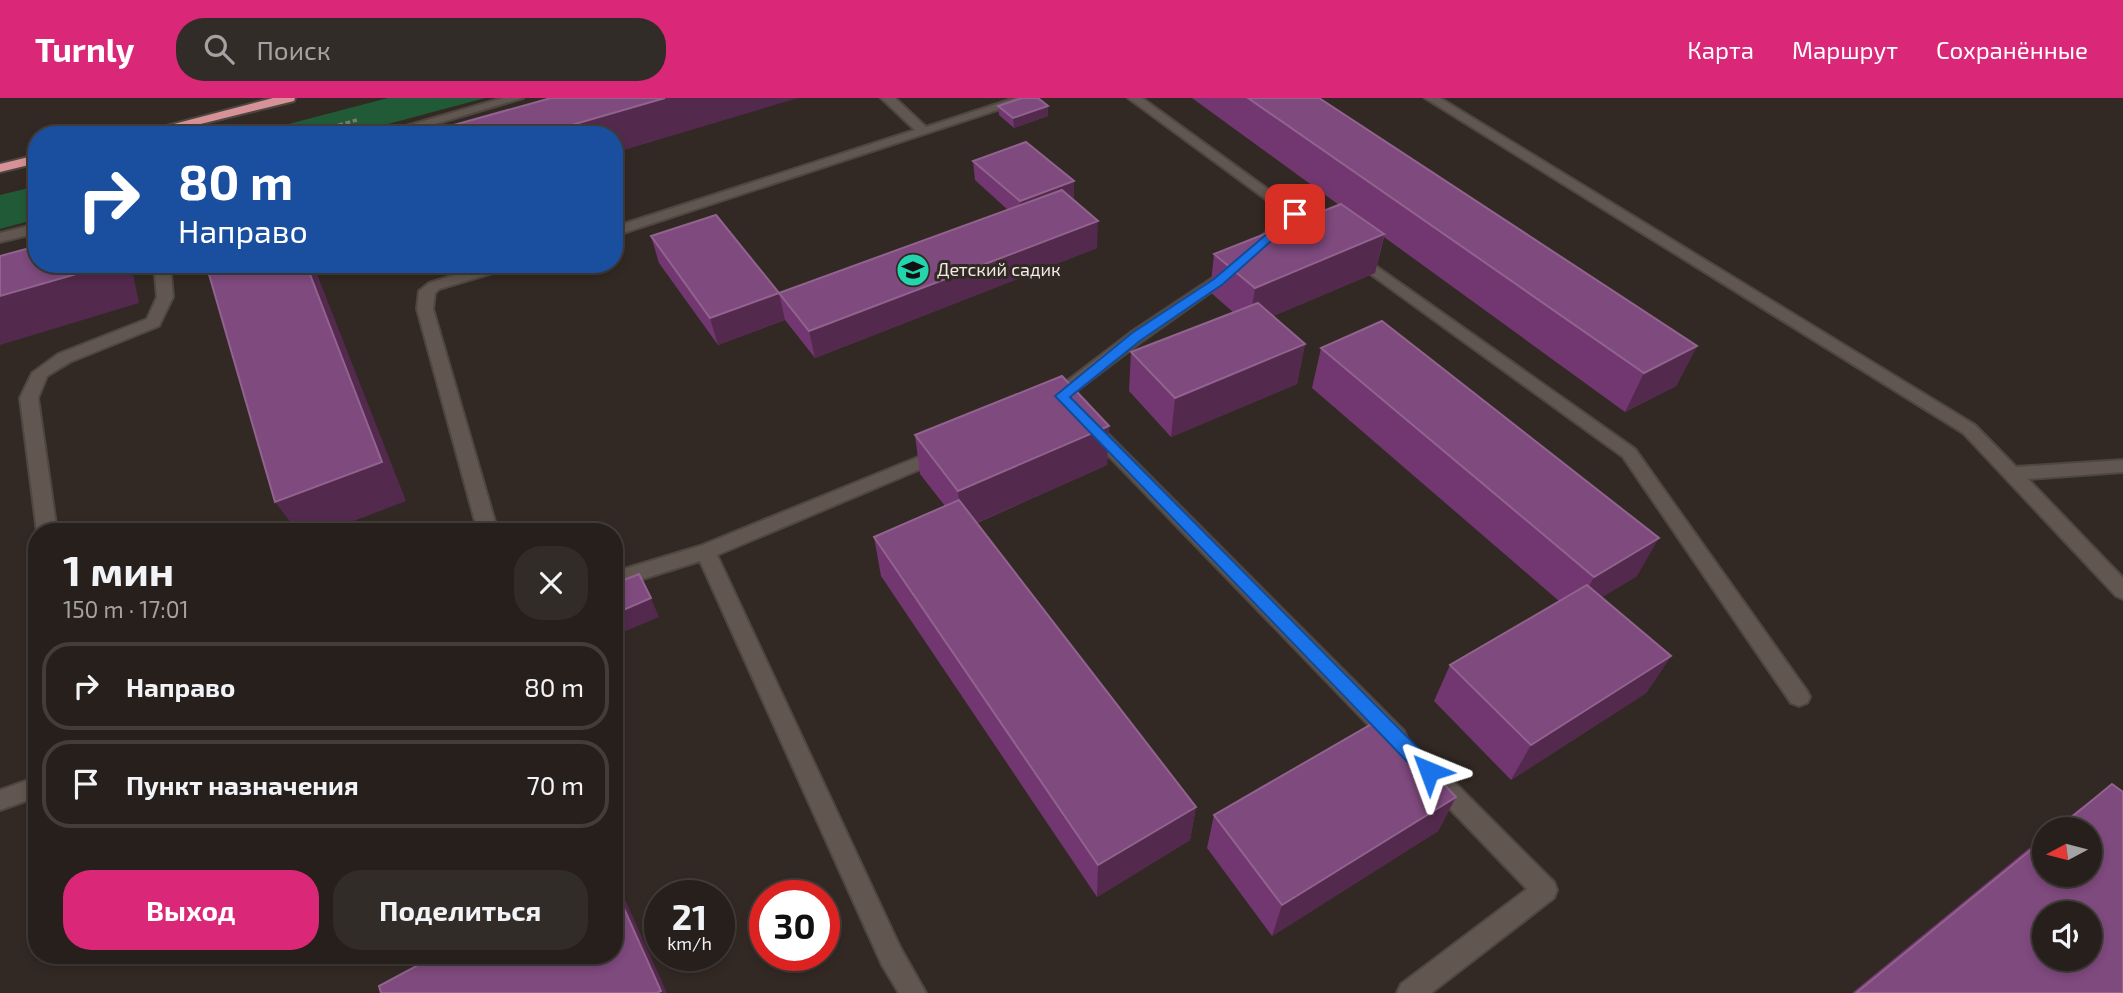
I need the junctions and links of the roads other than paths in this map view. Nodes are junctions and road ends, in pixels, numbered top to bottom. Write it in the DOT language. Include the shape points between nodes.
graph roads {
  1 [pos="289,98"];
  2 [pos="517,98"];
  3 [pos="887,98"];
  4 [pos="1028,98"];
  5 [pos="1134,98"];
  6 [pos="1431,98"];
  7 [pos="251,102"];
  8 [pos="171,126"];
  9 [pos="415,126"];
  10 [pos="924,132"];
  11 [pos="28,161"];
  12 [pos="0,168"];
  13 [pos="1295,214"];
  14 [pos="1312,226"];
  15 [pos="623,229"];
  16 [pos="28,230"];
  17 [pos="0,238"];
  18 [pos="1346,250"];
  19 [pos="163,273"];
  20 [pos="478,273"];
  21 [pos="1062,396"];
  22 [pos="1040,408"];
  23 [pos="958,447"];
  24 [pos="2123,466"];
  25 [pos="2012,474"];
  26 [pos="46,523"];
  27 [pos="485,523"];
  28 [pos="706,552"];
  29 [pos="623,577"];
  30 [pos="2123,591"];
  31 [pos="1799,697"];
  32 [pos="28,790"];
  33 [pos="0,800"];
  34 [pos="913,993"];
  35 [pos="1410,993"];
  1 -- 7 [label="highway"];
  2 -- 9 [label="street"];
  3 -- 10 [label="street"];
  4 -- 10 [label="street"];
  5 -- 13 [label="street"];
  6 -- 25 [label="street" via="1969,429"];
  7 -- 8 [label="highway"];
  10 -- 15 [label="street"];
  11 -- 12 [label="highway"];
  13 -- 14 [label="street"];
  13 -- 21 [label="street" via="1219,282 1136,337"];
  16 -- 17 [label="street"];
  18 -- 31 [label="street" via="1629,453"];
  19 -- 26 [label="street" via="165,297 153,322 64,358 40,373 29,398"];
  20 -- 27 [label="street" via="434,286 427,291 425,309"];
  21 -- 22 [label="street"];
  21 -- 35 [label="street" via="1545,890"];
  23 -- 28 [label="street"];
  24 -- 25 [label="street"];
  25 -- 30 [label="street"];
  28 -- 29 [label="street"];
  28 -- 34 [label="street" via="891,956"];
  32 -- 33 [label="street"];
}
